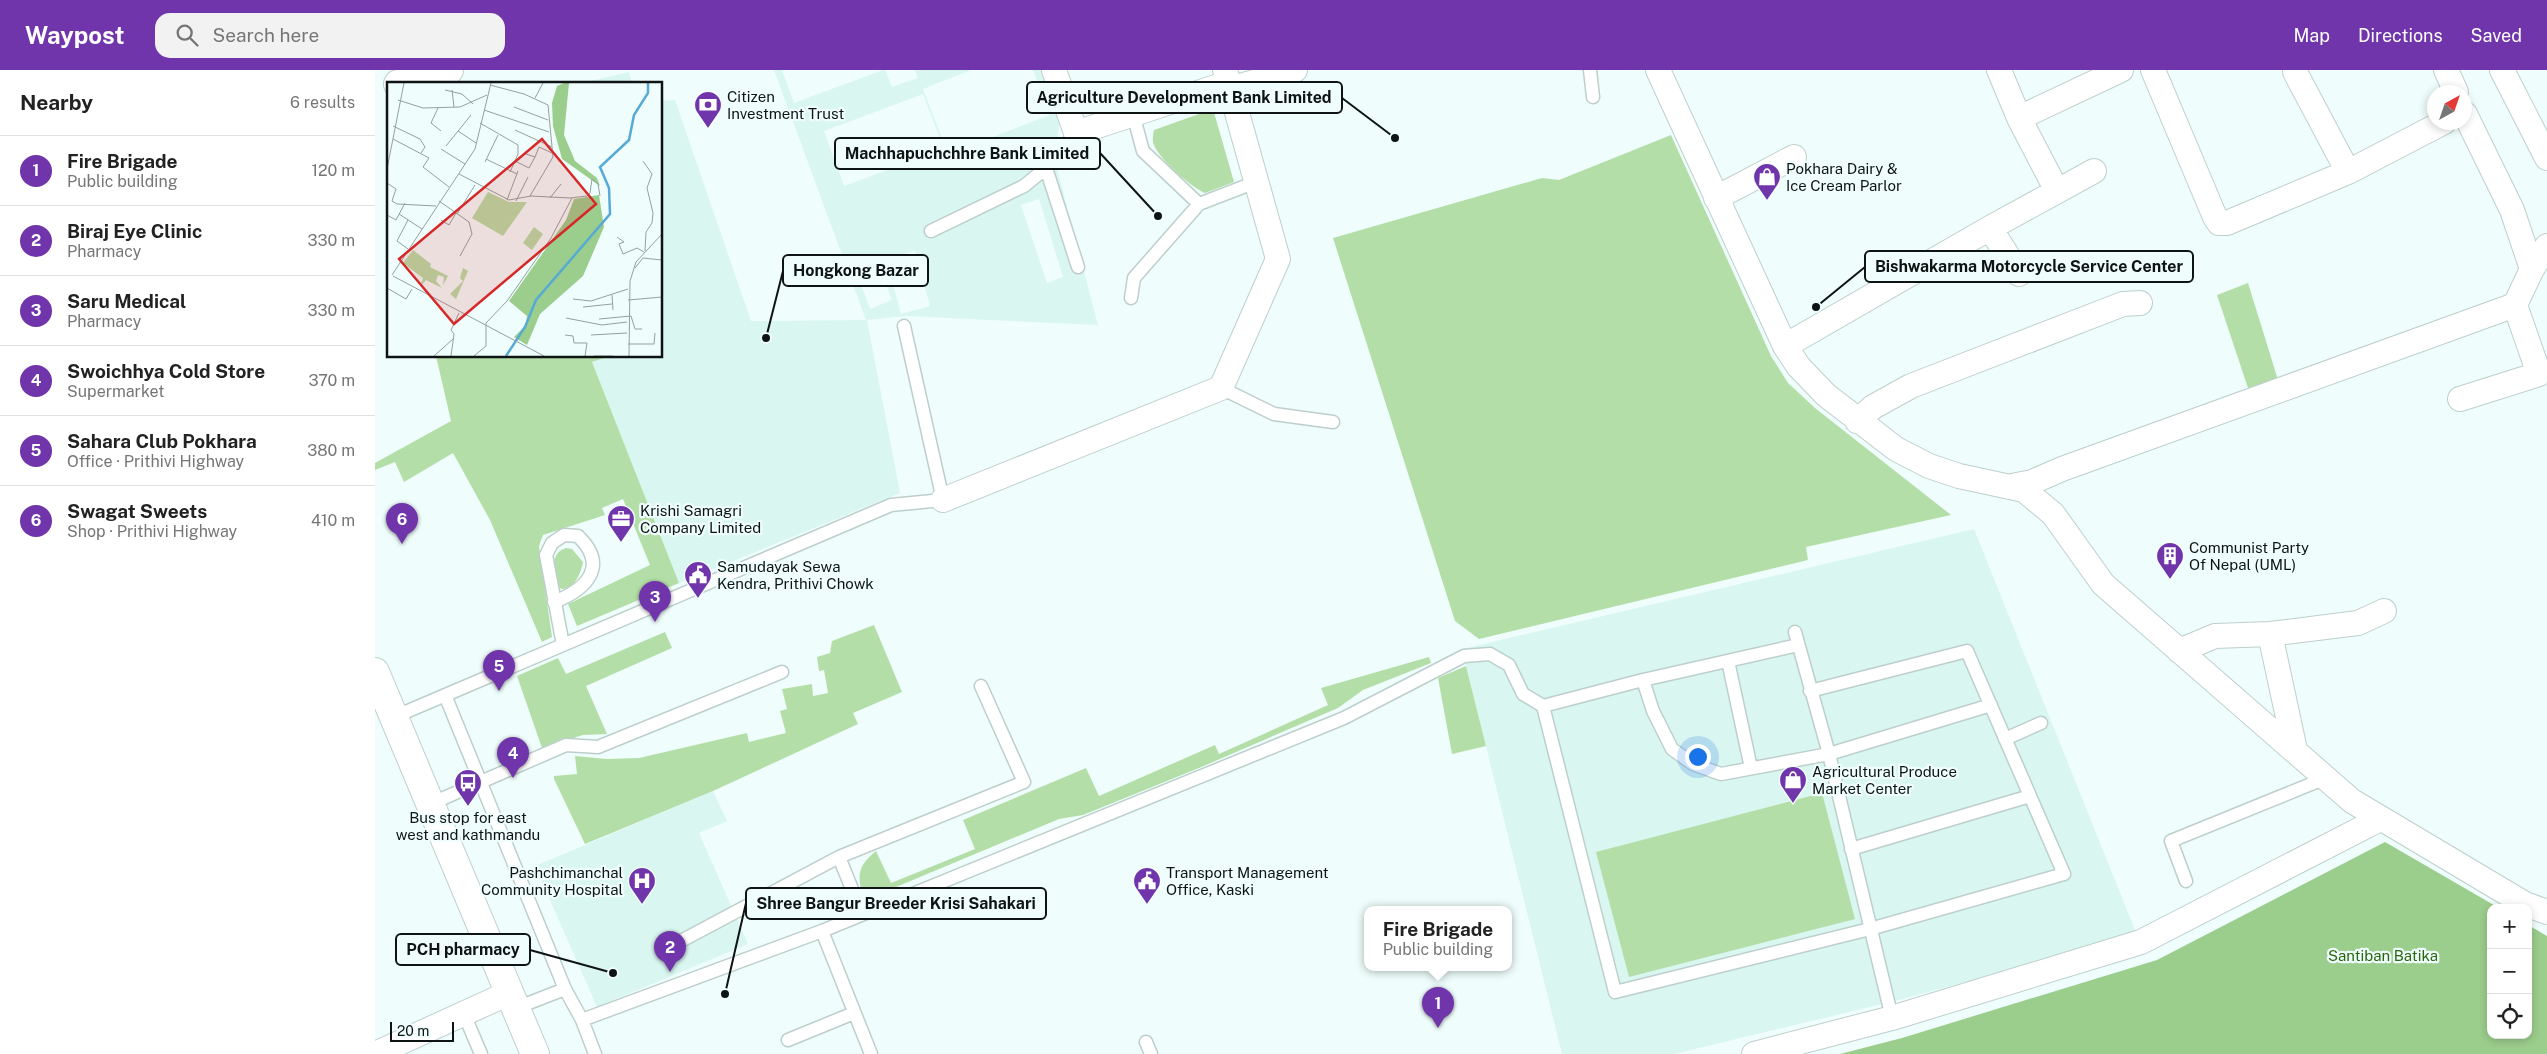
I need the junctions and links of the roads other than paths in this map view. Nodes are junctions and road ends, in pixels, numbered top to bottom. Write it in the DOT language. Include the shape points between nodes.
graph roads {
  1 [pos="449,70"];
  2 [pos="1054,70"];
  3 [pos="1295,70"];
  4 [pos="1590,70"];
  5 [pos="1658,70"];
  6 [pos="1999,70"];
  7 [pos="2121,70"];
  8 [pos="2153,70"];
  9 [pos="2446,70"];
  10 [pos="2502,70"];
  11 [pos="2295,72"];
  12 [pos="1228,81"];
  13 [pos="405,82"];
  14 [pos="2453,85"];
  15 [pos="1593,97"];
  16 [pos="1133,114"];
  17 [pos="2019,118"];
  18 [pos="2472,128"];
  19 [pos="2429,130"];
  20 [pos="1077,133"];
  21 [pos="1794,157"];
  22 [pos="2547,158"];
  23 [pos="1046,168"];
  24 [pos="2094,171"];
  25 [pos="2348,172"];
  26 [pos="1256,182"];
  27 [pos="2057,190"];
  28 [pos="1716,198"];
  29 [pos="1199,204"];
  30 [pos="1990,228"];
  31 [pos="931,231"];
  32 [pos="2547,246"];
  33 [pos="1078,267"];
  34 [pos="2532,269"];
  35 [pos="2019,274"];
  36 [pos="1131,298"];
  37 [pos="2140,303"];
  38 [pos="2515,305"];
  39 [pos="904,326"];
  40 [pos="1785,346"];
  41 [pos="1221,388"];
  42 [pos="2460,399"];
  43 [pos="1857,420"];
  44 [pos="1333,422"];
  45 [pos="2012,486"];
  46 [pos="943,500"];
  47 [pos="554,602"];
  48 [pos="2383,612"];
  49 [pos="2270,634"];
  50 [pos="563,645"];
  51 [pos="2179,651"];
  52 [pos="1728,661"];
  53 [pos="375,672"];
  54 [pos="782,672"];
  55 [pos="1643,680"];
  56 [pos="981,686"];
  57 [pos="1810,691"];
  58 [pos="445,695"];
  59 [pos="1991,705"];
  60 [pos="1543,706"];
  61 [pos="394,717"];
  62 [pos="2041,723"];
  63 [pos="2005,739"];
  64 [pos="2295,750"];
  65 [pos="1829,754"];
  66 [pos="1751,768"];
  67 [pos="2326,778"];
  68 [pos="482,783"];
  69 [pos="2031,796"];
  70 [pos="431,804"];
  71 [pos="2380,819"];
  72 [pos="1851,849"];
  73 [pos="839,857"];
  74 [pos="2186,881"];
  75 [pos="2547,912"];
  76 [pos="862,914"];
  77 [pos="1870,930"];
  78 [pos="821,931"];
  79 [pos="664,950"];
  80 [pos="565,988"];
  81 [pos="513,1001"];
  82 [pos="854,1013"];
  83 [pos="464,1014"];
  84 [pos="1892,1018"];
  85 [pos="582,1020"];
  86 [pos="788,1040"];
  87 [pos="375,1054"];
  88 [pos="481,1054"];
  89 [pos="535,1054"];
  90 [pos="595,1054"];
  91 [pos="871,1054"];
  92 [pos="1754,1054"];
  1 -- 13 [label="main road"];
  2 -- 20 [label="street"];
  3 -- 12 [label="street"];
  4 -- 15 [label="lane"];
  5 -- 28 [label="street"];
  6 -- 17 [label="street"];
  7 -- 17 [label="street"];
  8 -- 25 [label="street" via="2219,223 2227,224"];
  9 -- 14 [label="street"];
  10 -- 22 [label="street"];
  11 -- 25 [label="street"];
  12 -- 16 [label="street"];
  12 -- 26 [label="street"];
  16 -- 20 [label="street"];
  16 -- 29 [label="lane" via="1143,151"];
  17 -- 27 [label="street"];
  18 -- 34 [label="street" via="2513,210"];
  19 -- 25 [label="street"];
  20 -- 23 [label="lane"];
  21 -- 28 [label="street"];
  23 -- 31 [label="lane" via="1024,186"];
  23 -- 33 [label="lane"];
  24 -- 27 [label="street"];
  26 -- 29 [label="lane"];
  26 -- 41 [label="street" via="1278,259"];
  27 -- 30 [label="street"];
  28 -- 40 [label="street"];
  29 -- 36 [label="lane" via="1133,278"];
  30 -- 35 [label="street"];
  30 -- 40 [label="street"];
  32 -- 34 [label="street"];
  34 -- 38 [label="street"];
  37 -- 43 [label="street" via="2123,304 1911,386"];
  38 -- 42 [label="street" via="2539,374"];
  38 -- 45 [label="street" via="2032,482"];
  39 -- 46 [label="lane"];
  40 -- 43 [label="street" via="1826,395"];
  41 -- 44 [label="lane" via="1274,414"];
  41 -- 46 [label="street"];
  43 -- 45 [label="street" via="1897,449 1929,466 1959,476"];
  45 -- 51 [label="street" via="2024,490 2053,514 2103,584"];
  46 -- 50 [label="lane" via="891,505"];
  47 -- 47 [label="lane" via="546,555 552,543 564,535 578,536 589,547 594,561 590,576 581,588"];
  47 -- 50 [label="lane"];
  48 -- 49 [label="street" via="2358,623"];
  49 -- 51 [label="street" via="2215,636"];
  49 -- 64 [label="street"];
  50 -- 58 [label="lane"];
  51 -- 64 [label="street"];
  52 -- 55 [label="lane"];
  52 -- 57 [label="lane" via="1797,639"];
  52 -- 66 [label="lane"];
  53 -- 61 [label="main road"];
  54 -- 68 [label="lane" via="598,747 567,745"];
  55 -- 60 [label="lane"];
  55 -- 66 [label="lane" via="1653,711 1672,749 1693,764 1721,774"];
  56 -- 73 [label="lane" via="1024,782"];
  57 -- 59 [label="lane" via="1967,651"];
  57 -- 65 [label="lane"];
  58 -- 61 [label="lane"];
  58 -- 68 [label="lane"];
  59 -- 63 [label="lane"];
  59 -- 65 [label="lane"];
  60 -- 76 [label="lane" via="1523,694 1509,665 1490,654 1464,656 1344,718"];
  60 -- 77 [label="lane" via="1615,992"];
  61 -- 70 [label="main road"];
  62 -- 63 [label="lane"];
  63 -- 69 [label="lane"];
  64 -- 67 [label="street"];
  65 -- 66 [label="lane"];
  65 -- 72 [label="lane"];
  67 -- 71 [label="street" via="2352,801"];
  67 -- 74 [label="lane" via="2171,841"];
  68 -- 70 [label="lane"];
  68 -- 80 [label="lane"];
  69 -- 72 [label="lane"];
  69 -- 77 [label="lane" via="2064,874"];
  70 -- 81 [label="main road"];
  71 -- 75 [label="street" via="2525,904"];
  71 -- 84 [label="street" via="2141,942"];
  72 -- 77 [label="lane"];
  73 -- 76 [label="lane"];
  73 -- 79 [label="lane"];
  76 -- 78 [label="lane"];
  77 -- 84 [label="lane"];
  78 -- 82 [label="lane"];
  78 -- 85 [label="lane"];
  80 -- 81 [label="lane"];
  80 -- 85 [label="lane"];
  81 -- 83 [label="street"];
  81 -- 89 [label="main road"];
  82 -- 86 [label="lane"];
  82 -- 91 [label="lane"];
  83 -- 87 [label="street"];
  83 -- 88 [label="lane"];
  84 -- 92 [label="street"];
  85 -- 90 [label="lane"];
}
